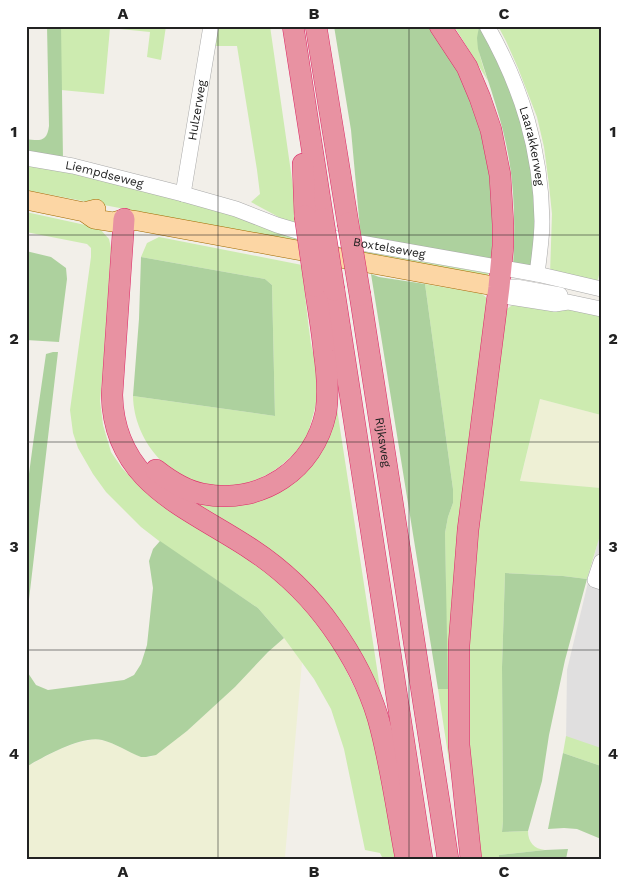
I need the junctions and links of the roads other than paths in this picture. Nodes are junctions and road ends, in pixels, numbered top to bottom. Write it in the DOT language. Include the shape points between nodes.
graph roads {
  1 [pos="211,26"];
  2 [pos="293,26"];
  3 [pos="316,26"];
  4 [pos="440,26"];
  5 [pos="487,26"];
  6 [pos="26,158"];
  7 [pos="182,194"];
  8 [pos="26,200"];
  9 [pos="131,220"];
  10 [pos="537,274"];
  11 [pos="500,277"];
  12 [pos="325,288"];
  13 [pos="601,289"];
  14 [pos="601,308"];
  15 [pos="601,562"];
  16 [pos="598,581"];
  17 [pos="406,859"];
  18 [pos="422,859"];
  19 [pos="448,859"];
  20 [pos="471,859"];
  1 -- 7 [label="street, Hulzerweg"];
  2 -- 12 [label="highway, Rijksweg, bridge"];
  3 -- 19 [label="highway, Rijksweg, bridge"];
  4 -- 11 [label="highway" via="467,67 491,130 500,175 503,224"];
  5 -- 10 [label="street, Laarakkerweg" via="520,96 536,158 542,222"];
  6 -- 7 [label="street, Liempdseweg" via="73,166"];
  7 -- 11 [label="street, Boxtelseweg" via="304,233"];
  8 -- 9 [label="main road, Boxtelseweg" via="84,212 94,209 114,212"];
  9 -- 11 [label="main road, Boxtelseweg"];
  9 -- 12 [label="highway" via="124,413 132,437 148,462 165,477 191,491 226,496 256,492 285,477 315,442 326,412"];
  9 -- 17 [label="highway" via="112,395 112,410 120,438 132,462 153,485 273,565 306,593 332,626 357,667 378,717"];
  10 -- 11 [label="street, Boxtelseweg"];
  10 -- 13 [label="street, Boxtelseweg"];
  11 -- 14 [label="street, Boxtelseweg" via="516,287 562,295 568,302"];
  11 -- 20 [label="highway" via="468,530 460,645 459,745"];
  12 -- 18 [label="highway, Rijksweg"];
  15 -- 16 [label="street"];
}
